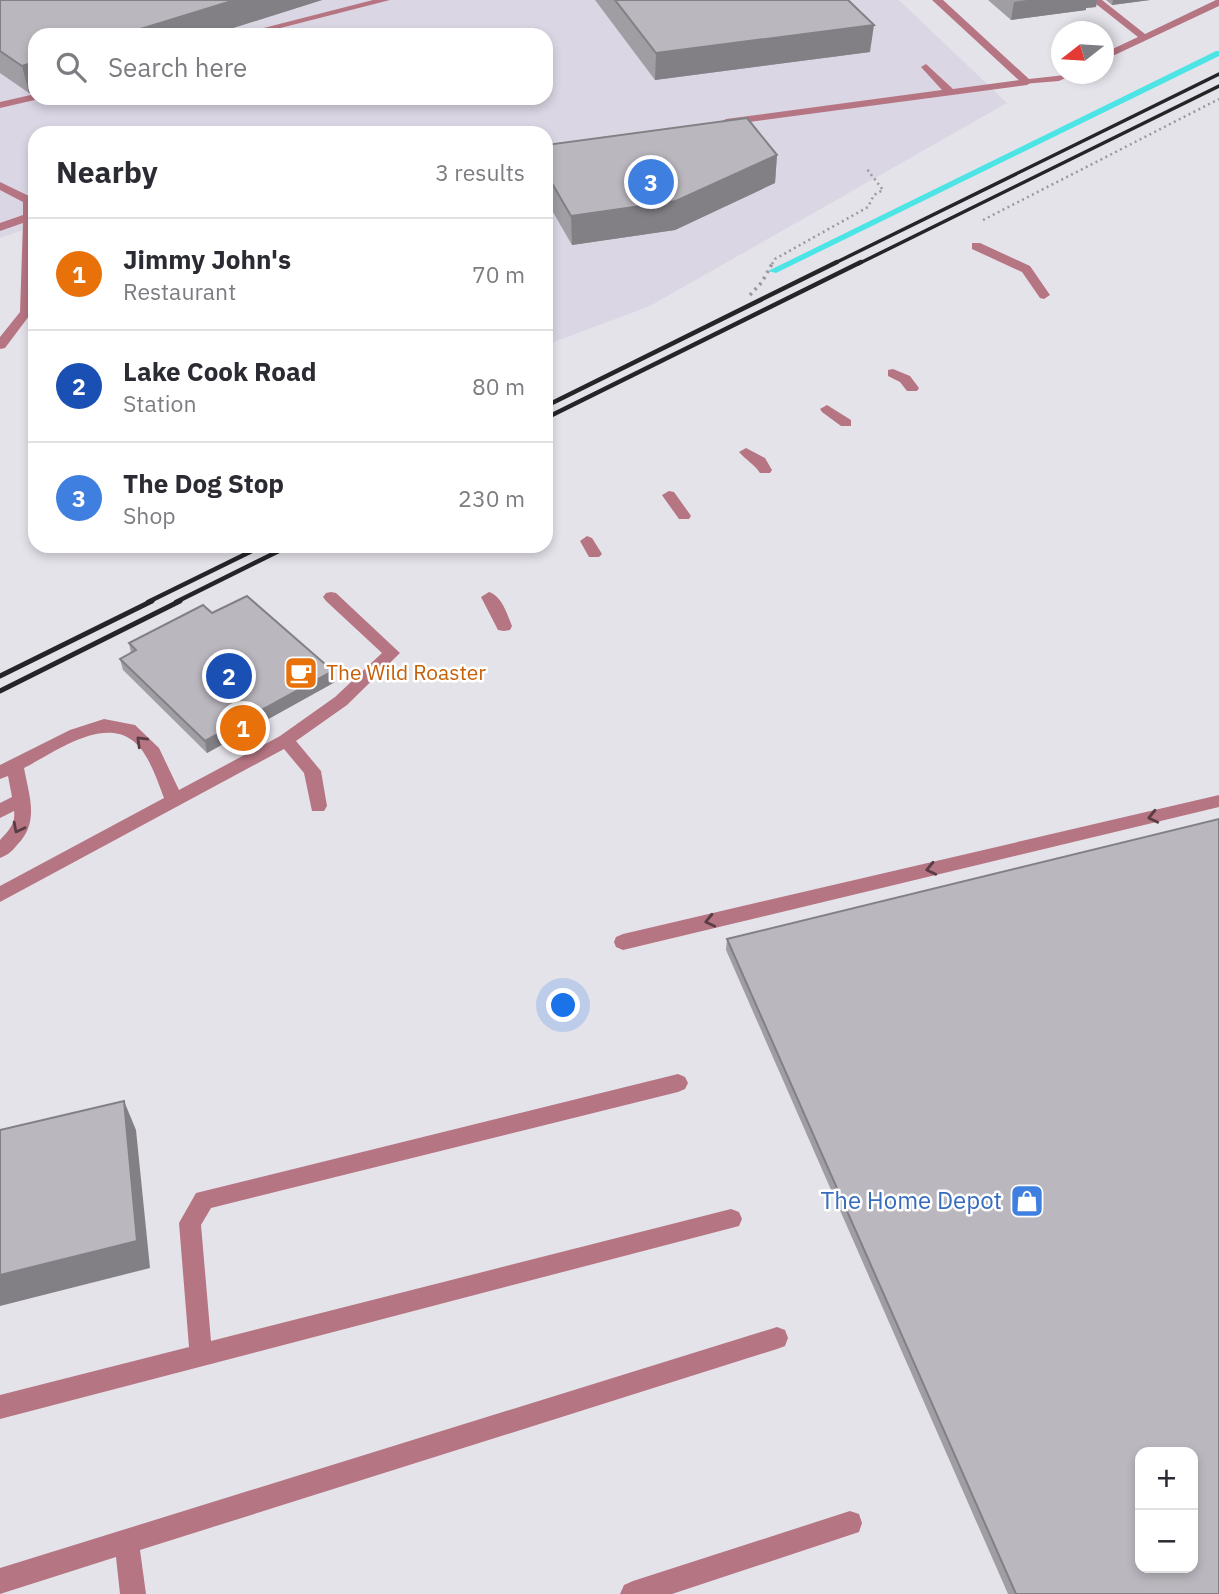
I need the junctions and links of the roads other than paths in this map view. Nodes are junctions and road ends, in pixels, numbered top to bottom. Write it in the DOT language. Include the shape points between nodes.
graph roads {
  1 [pos="384,0"];
  2 [pos="937,0"];
  3 [pos="1096,0"];
  4 [pos="1219,2"];
  5 [pos="270,28"];
  6 [pos="1145,38"];
  7 [pos="1114,52"];
  8 [pos="926,67"];
  9 [pos="1051,79"];
  10 [pos="1027,82"];
  11 [pos="951,93"];
  12 [pos="28,99"];
  13 [pos="0,105"];
  14 [pos="716,123"];
  15 [pos="0,185"];
  16 [pos="28,199"];
  17 [pos="0,201"];
  18 [pos="28,217"];
  19 [pos="0,227"];
  20 [pos="976,246"];
  21 [pos="1044,295"];
  22 [pos="0,345"];
  23 [pos="893,373"];
  24 [pos="912,388"];
  25 [pos="827,409"];
  26 [pos="846,423"];
  27 [pos="747,452"];
  28 [pos="765,470"];
  29 [pos="669,495"];
  30 [pos="684,516"];
  31 [pos="331,597"];
  32 [pos="489,597"];
  33 [pos="504,626"];
  34 [pos="286,740"];
  35 [pos="8,769"];
  36 [pos="22,799"];
  37 [pos="174,800"];
  38 [pos="1219,801"];
  39 [pos="318,806"];
  40 [pos="0,811"];
  41 [pos="0,851"];
  42 [pos="0,895"];
  43 [pos="623,942"];
  44 [pos="678,1083"];
  45 [pos="731,1219"];
  46 [pos="777,1338"];
  47 [pos="201,1355"];
  48 [pos="0,1407"];
  49 [pos="850,1523"];
  50 [pos="127,1544"];
  51 [pos="0,1581"];
  52 [pos="133,1594"];
  53 [pos="633,1594"];
  1 -- 5 [label="street"];
  2 -- 10 [label="street"];
  3 -- 6 [label="street"];
  4 -- 6 [label="street"];
  6 -- 7 [label="street"];
  8 -- 11 [label="street"];
  9 -- 10 [label="street"];
  10 -- 11 [label="street"];
  11 -- 14 [label="street"];
  12 -- 13 [label="street"];
  15 -- 16 [label="street"];
  16 -- 17 [label="street"];
  16 -- 18 [label="street"];
  18 -- 19 [label="street"];
  18 -- 22 [label="street" via="26,312"];
  20 -- 21 [label="street" via="1026,269"];
  23 -- 24 [label="street"];
  25 -- 26 [label="street"];
  27 -- 28 [label="street"];
  29 -- 30 [label="street"];
  31 -- 34 [label="street" via="392,653 341,701"];
  32 -- 33 [label="street"];
  34 -- 37 [label="street"];
  34 -- 39 [label="street" via="312,772"];
  35 -- 36 [label="street"];
  37 -- 35 [label="street, one-way" via="153,752 129,729 104,725 85,731"];
  36 -- 40 [label="street"];
  36 -- 41 [label="street, one-way" via="24,817 19,832"];
  37 -- 42 [label="street"];
  38 -- 43 [label="street, one-way"];
  44 -- 47 [label="street" via="204,1200 190,1223"];
  45 -- 47 [label="street"];
  46 -- 50 [label="street"];
  47 -- 48 [label="street"];
  49 -- 53 [label="street"];
  50 -- 51 [label="street"];
  50 -- 52 [label="street"];
}
